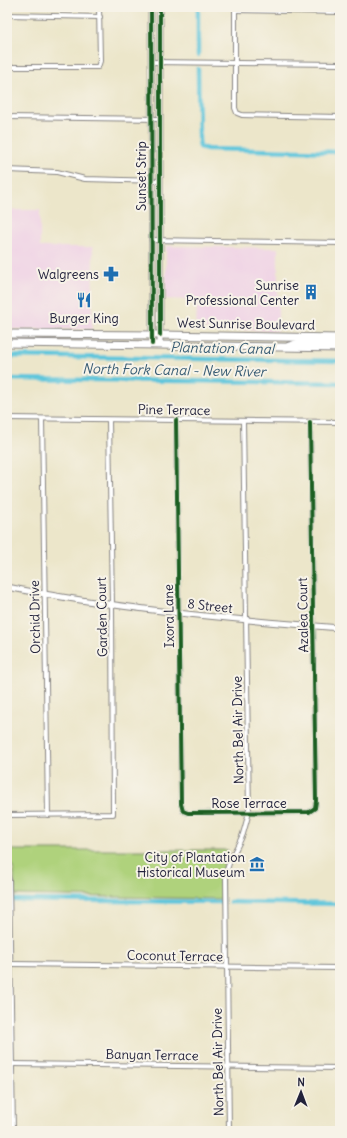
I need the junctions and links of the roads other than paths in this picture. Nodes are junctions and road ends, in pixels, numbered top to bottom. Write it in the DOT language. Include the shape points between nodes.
graph roads {
  1 [pos="99,7"];
  2 [pos="151,7"];
  3 [pos="160,7"];
  4 [pos="235,9"];
  5 [pos="340,12"];
  6 [pos="7,15"];
  7 [pos="100,17"];
  8 [pos="151,62"];
  9 [pos="160,62"];
  10 [pos="235,63"];
  11 [pos="340,64"];
  12 [pos="7,66"];
  13 [pos="340,117"];
  14 [pos="7,118"];
  15 [pos="150,119"];
  16 [pos="160,119"];
  17 [pos="7,170"];
  18 [pos="151,181"];
  19 [pos="160,181"];
  20 [pos="151,240"];
  21 [pos="160,240"];
  22 [pos="340,243"];
  23 [pos="7,334"];
  24 [pos="156,335"];
  25 [pos="340,338"];
  26 [pos="7,343"];
  27 [pos="340,343"];
  28 [pos="152,344"];
  29 [pos="160,345"];
  30 [pos="285,348"];
  31 [pos="340,348"];
  32 [pos="7,418"];
  33 [pos="42,419"];
  34 [pos="109,420"];
  35 [pos="176,420"];
  36 [pos="243,421"];
  37 [pos="310,422"];
  38 [pos="340,422"];
  39 [pos="7,587"];
  40 [pos="45,594"];
  41 [pos="112,605"];
  42 [pos="179,614"];
  43 [pos="246,620"];
  44 [pos="313,626"];
  45 [pos="340,628"];
  46 [pos="315,808"];
  47 [pos="183,811"];
  48 [pos="249,812"];
  49 [pos="7,815"];
  50 [pos="48,815"];
  51 [pos="7,873"];
  52 [pos="11,964"];
  53 [pos="227,966"];
  54 [pos="340,968"];
  55 [pos="12,1064"];
  56 [pos="228,1066"];
  57 [pos="340,1068"];
  58 [pos="14,1131"];
  59 [pos="229,1131"];
  1 -- 7 [label="street"];
  2 -- 8 [label="street, Sunset Strip"];
  3 -- 9 [label="street, Sunset Strip"];
  4 -- 5 [label="street"];
  4 -- 10 [label="street"];
  6 -- 7 [label="street"];
  7 -- 12 [label="street" via="98,67"];
  8 -- 9 [label="street"];
  8 -- 15 [label="street, Sunset Strip"];
  9 -- 10 [label="street"];
  9 -- 16 [label="street, Sunset Strip"];
  10 -- 11 [label="street"];
  10 -- 13 [label="street" via="237,113"];
  14 -- 15 [label="street"];
  15 -- 16 [label="street"];
  15 -- 18 [label="street, Sunset Strip"];
  16 -- 19 [label="street, Sunset Strip"];
  17 -- 18 [label="street" via="57,172 85,179"];
  18 -- 19 [label="street"];
  18 -- 20 [label="street, Sunset Strip"];
  19 -- 21 [label="street, Sunset Strip"];
  20 -- 21 [label="street"];
  20 -- 24 [label="street, Sunset Strip"];
  21 -- 22 [label="street"];
  21 -- 24 [label="street, Sunset Strip"];
  23 -- 24 [label="highway, West Sunrise Boulevard"];
  24 -- 25 [label="highway, West Sunrise Boulevard"];
  24 -- 28 [label="street, Sunset Strip"];
  24 -- 29 [label="street, Sunset Strip"];
  26 -- 28 [label="highway, West Sunrise Boulevard"];
  27 -- 30 [label="highway" via="299,343"];
  28 -- 29 [label="highway, West Sunrise Boulevard"];
  29 -- 30 [label="highway, West Sunrise Boulevard"];
  30 -- 31 [label="highway, West Sunrise Boulevard"];
  32 -- 33 [label="street, Pine Terrace"];
  33 -- 34 [label="street, Pine Terrace"];
  33 -- 40 [label="street, Orchid Drive"];
  34 -- 35 [label="street, Pine Terrace"];
  34 -- 41 [label="street, Garden Court"];
  35 -- 36 [label="street, Pine Terrace"];
  35 -- 42 [label="street, Ixora Lane"];
  36 -- 37 [label="street, Pine Terrace"];
  36 -- 43 [label="street, North Bel Air Drive"];
  37 -- 38 [label="street, Pine Terrace"];
  37 -- 44 [label="street, Azalea Court"];
  39 -- 40 [label="street, 8 Street"];
  40 -- 41 [label="street, 8 Street"];
  40 -- 50 [label="street, Orchid Drive"];
  41 -- 42 [label="street, 8 Street"];
  41 -- 50 [label="street, Garden Court" via="114,814"];
  42 -- 43 [label="street, 8 Street"];
  42 -- 47 [label="street, Ixora Lane"];
  43 -- 44 [label="street, 8 Street"];
  43 -- 48 [label="street, North Bel Air Drive"];
  44 -- 45 [label="street, 8 Street"];
  44 -- 46 [label="street, Azalea Court"];
  46 -- 48 [label="street, Rose Terrace" via="309,812"];
  47 -- 48 [label="street, Rose Terrace"];
  48 -- 53 [label="street, North Bel Air Drive" via="243,835 230,860 226,876"];
  49 -- 50 [label="street"];
  51 -- 52 [label="street" via="10,880"];
  52 -- 53 [label="street, Coconut Terrace"];
  52 -- 55 [label="street"];
  53 -- 54 [label="street, Coconut Terrace"];
  53 -- 56 [label="street, North Bel Air Drive"];
  55 -- 56 [label="street, Banyan Terrace"];
  55 -- 58 [label="street"];
  56 -- 57 [label="street, Banyan Terrace"];
  56 -- 59 [label="street, North Bel Air Drive"];
}
